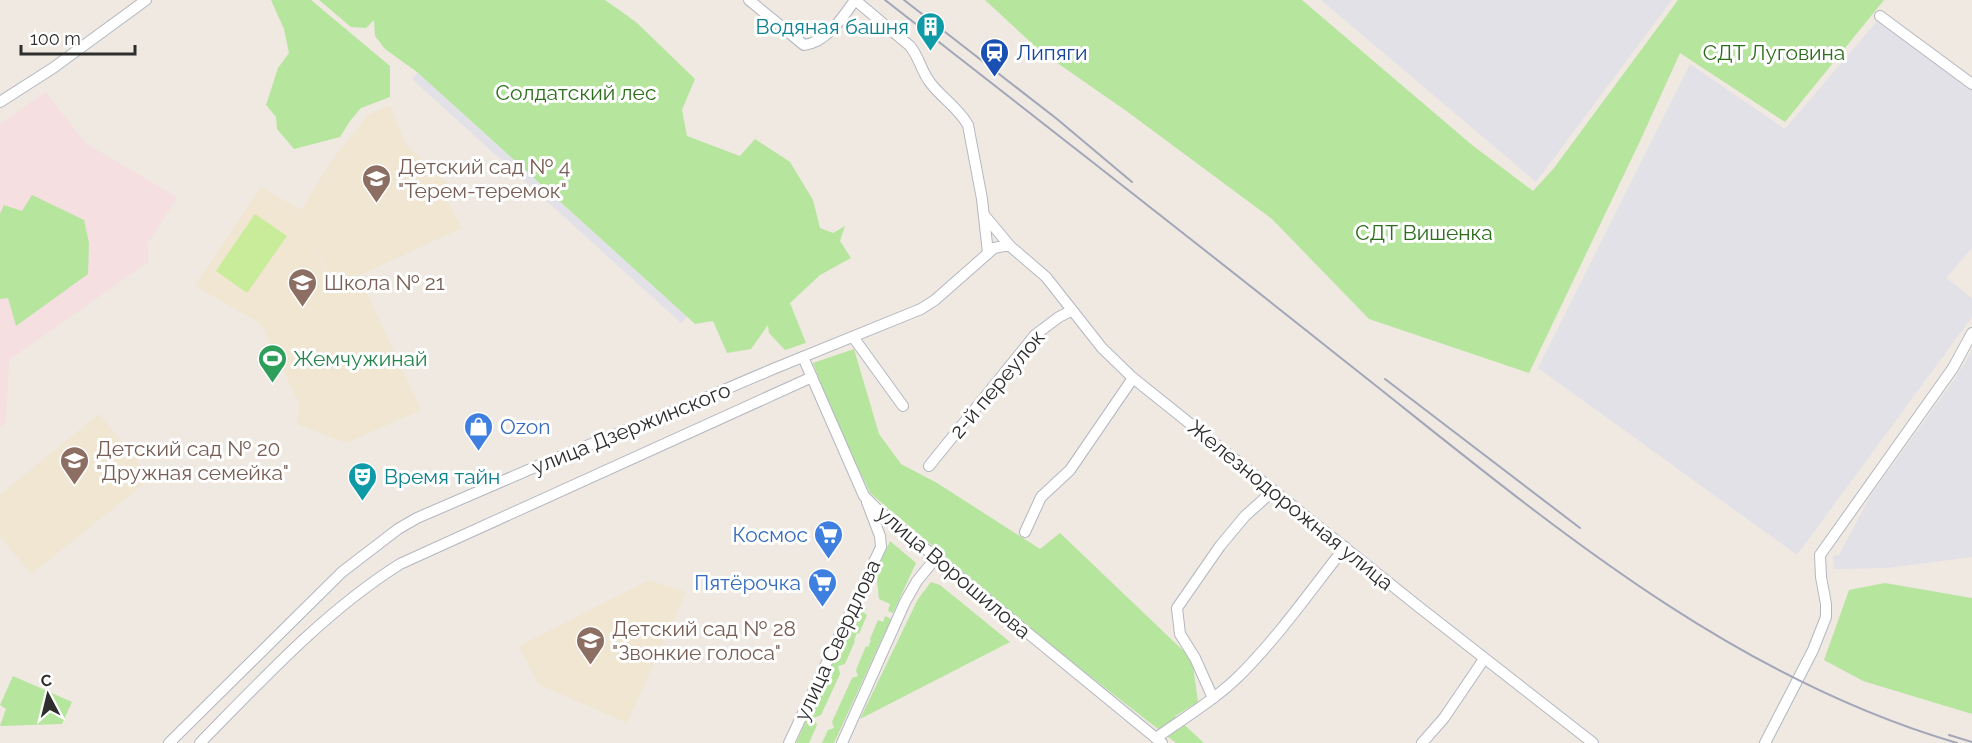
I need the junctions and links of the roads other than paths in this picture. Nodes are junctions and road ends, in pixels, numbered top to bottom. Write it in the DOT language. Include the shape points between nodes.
graph roads {
  1 [pos="146,0"];
  2 [pos="749,0"];
  3 [pos="1880,16"];
  4 [pos="1972,84"];
  5 [pos="0,102"];
  6 [pos="984,216"];
  7 [pos="1010,246"];
  8 [pos="988,253"];
  9 [pos="1071,311"];
  10 [pos="1972,333"];
  11 [pos="853,337"];
  12 [pos="803,357"];
  13 [pos="812,377"];
  14 [pos="1133,378"];
  15 [pos="903,406"];
  16 [pos="929,465"];
  17 [pos="1273,490"];
  18 [pos="864,496"];
  19 [pos="1025,532"];
  20 [pos="1345,548"];
  21 [pos="935,559"];
  22 [pos="1484,659"];
  23 [pos="1213,698"];
  24 [pos="1159,741"];
  25 [pos="169,743"];
  26 [pos="200,743"];
  27 [pos="789,743"];
  28 [pos="842,743"];
  29 [pos="1422,743"];
  30 [pos="1593,743"];
  31 [pos="1765,743"];
  1 -- 5 [label="street"];
  2 -- 6 [label="street" via="804,45 818,41 855,0 910,46 927,79 968,124"];
  3 -- 4 [label="street"];
  6 -- 7 [label="street, Железнодорожная улица"];
  6 -- 8 [label="street"];
  7 -- 8 [label="street, улица Дзержинского"];
  7 -- 9 [label="street, Железнодорожная улица" via="1046,277"];
  8 -- 11 [label="street, улица Дзержинского" via="921,309"];
  9 -- 14 [label="street, Железнодорожная улица"];
  9 -- 16 [label="street, 2-й переулок" via="1035,335"];
  10 -- 31 [label="street" via="1953,368 1820,555 1826,617"];
  11 -- 12 [label="street, улица Дзержинского"];
  11 -- 15 [label="street"];
  12 -- 13 [label="street, улица Ворошилова"];
  12 -- 25 [label="street, улица Дзержинского" via="549,461 398,529 342,572"];
  13 -- 18 [label="street, улица Ворошилова"];
  13 -- 26 [label="street, улица Дзержинского" via="400,564 319,626"];
  14 -- 17 [label="street, Железнодорожная улица"];
  14 -- 19 [label="street" via="1070,470 1041,497"];
  17 -- 20 [label="street, Железнодорожная улица"];
  17 -- 23 [label="street" via="1220,546 1177,608 1180,634"];
  18 -- 21 [label="street, улица Ворошилова"];
  18 -- 27 [label="street, улица Свердлова" via="881,547"];
  20 -- 22 [label="street, Железнодорожная улица"];
  20 -- 23 [label="street" via="1264,649"];
  21 -- 24 [label="street, улица Ворошилова"];
  21 -- 28 [label="street" via="906,602"];
  22 -- 29 [label="street"];
  22 -- 30 [label="street, Железнодорожная улица"];
  23 -- 24 [label="street"];
}
